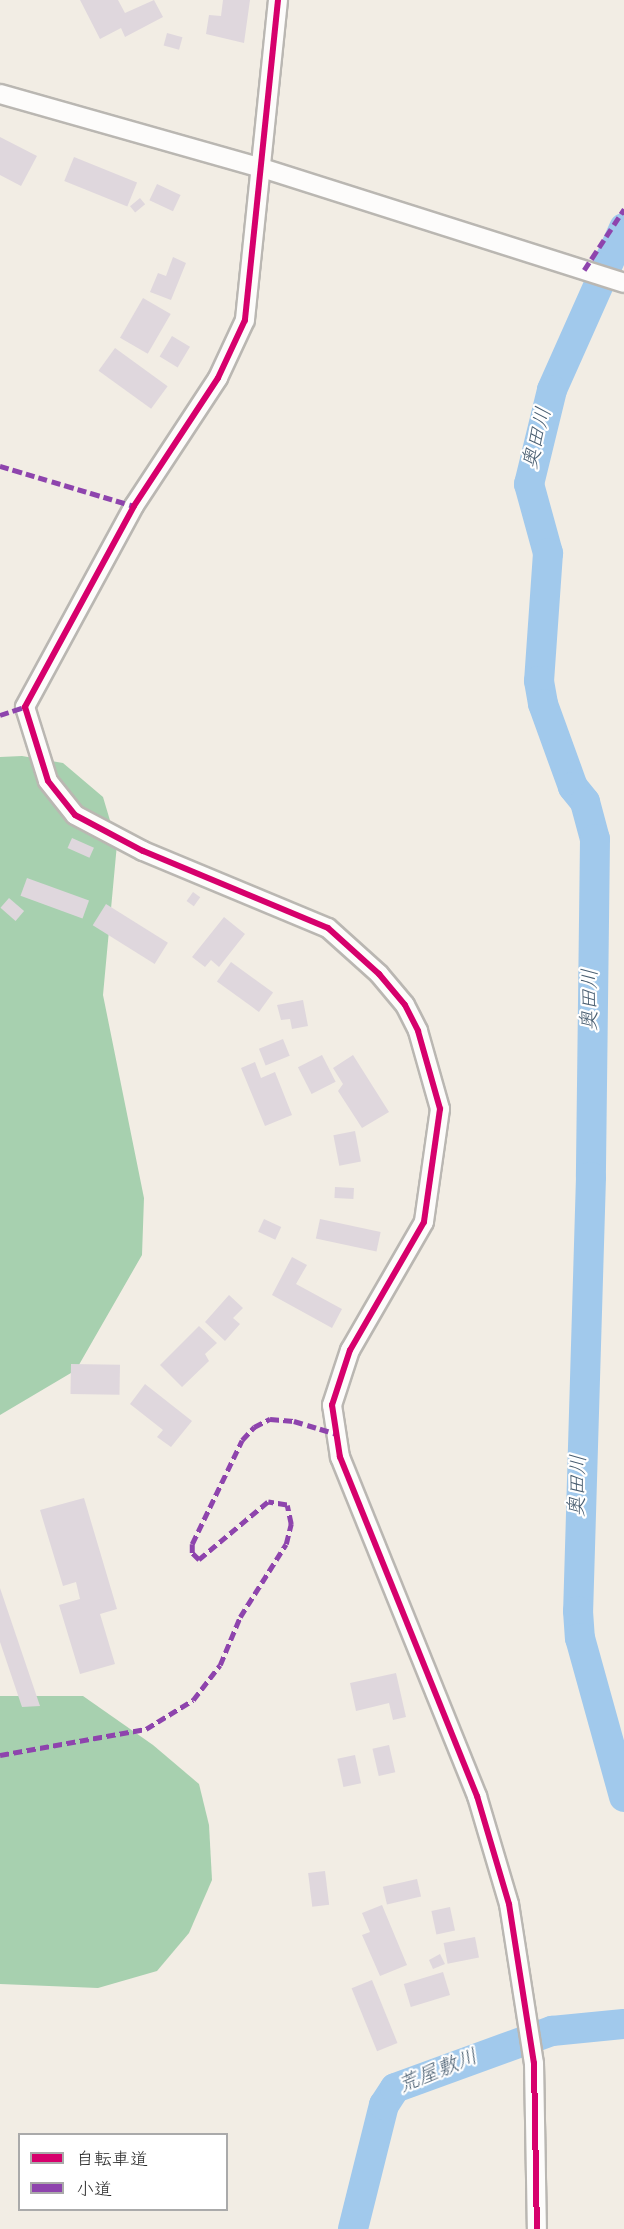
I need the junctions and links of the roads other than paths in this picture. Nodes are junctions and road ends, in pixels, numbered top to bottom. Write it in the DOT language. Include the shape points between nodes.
graph roads {
  1 [pos="278,0"];
  2 [pos="0,94"];
  3 [pos="262,168"];
  4 [pos="624,283"];
  5 [pos="537,2229"];
  1 -- 3 [label="street"];
  2 -- 3 [label="street"];
  3 -- 4 [label="street"];
  3 -- 5 [label="street" via="245,320 218,378 134,506 25,707 48,781 75,814 143,851 328,928 379,974 405,1005 418,1031 440,1109 424,1222 350,1350 332,1405 340,1457 477,1796 509,1904 534,2063"];
}
